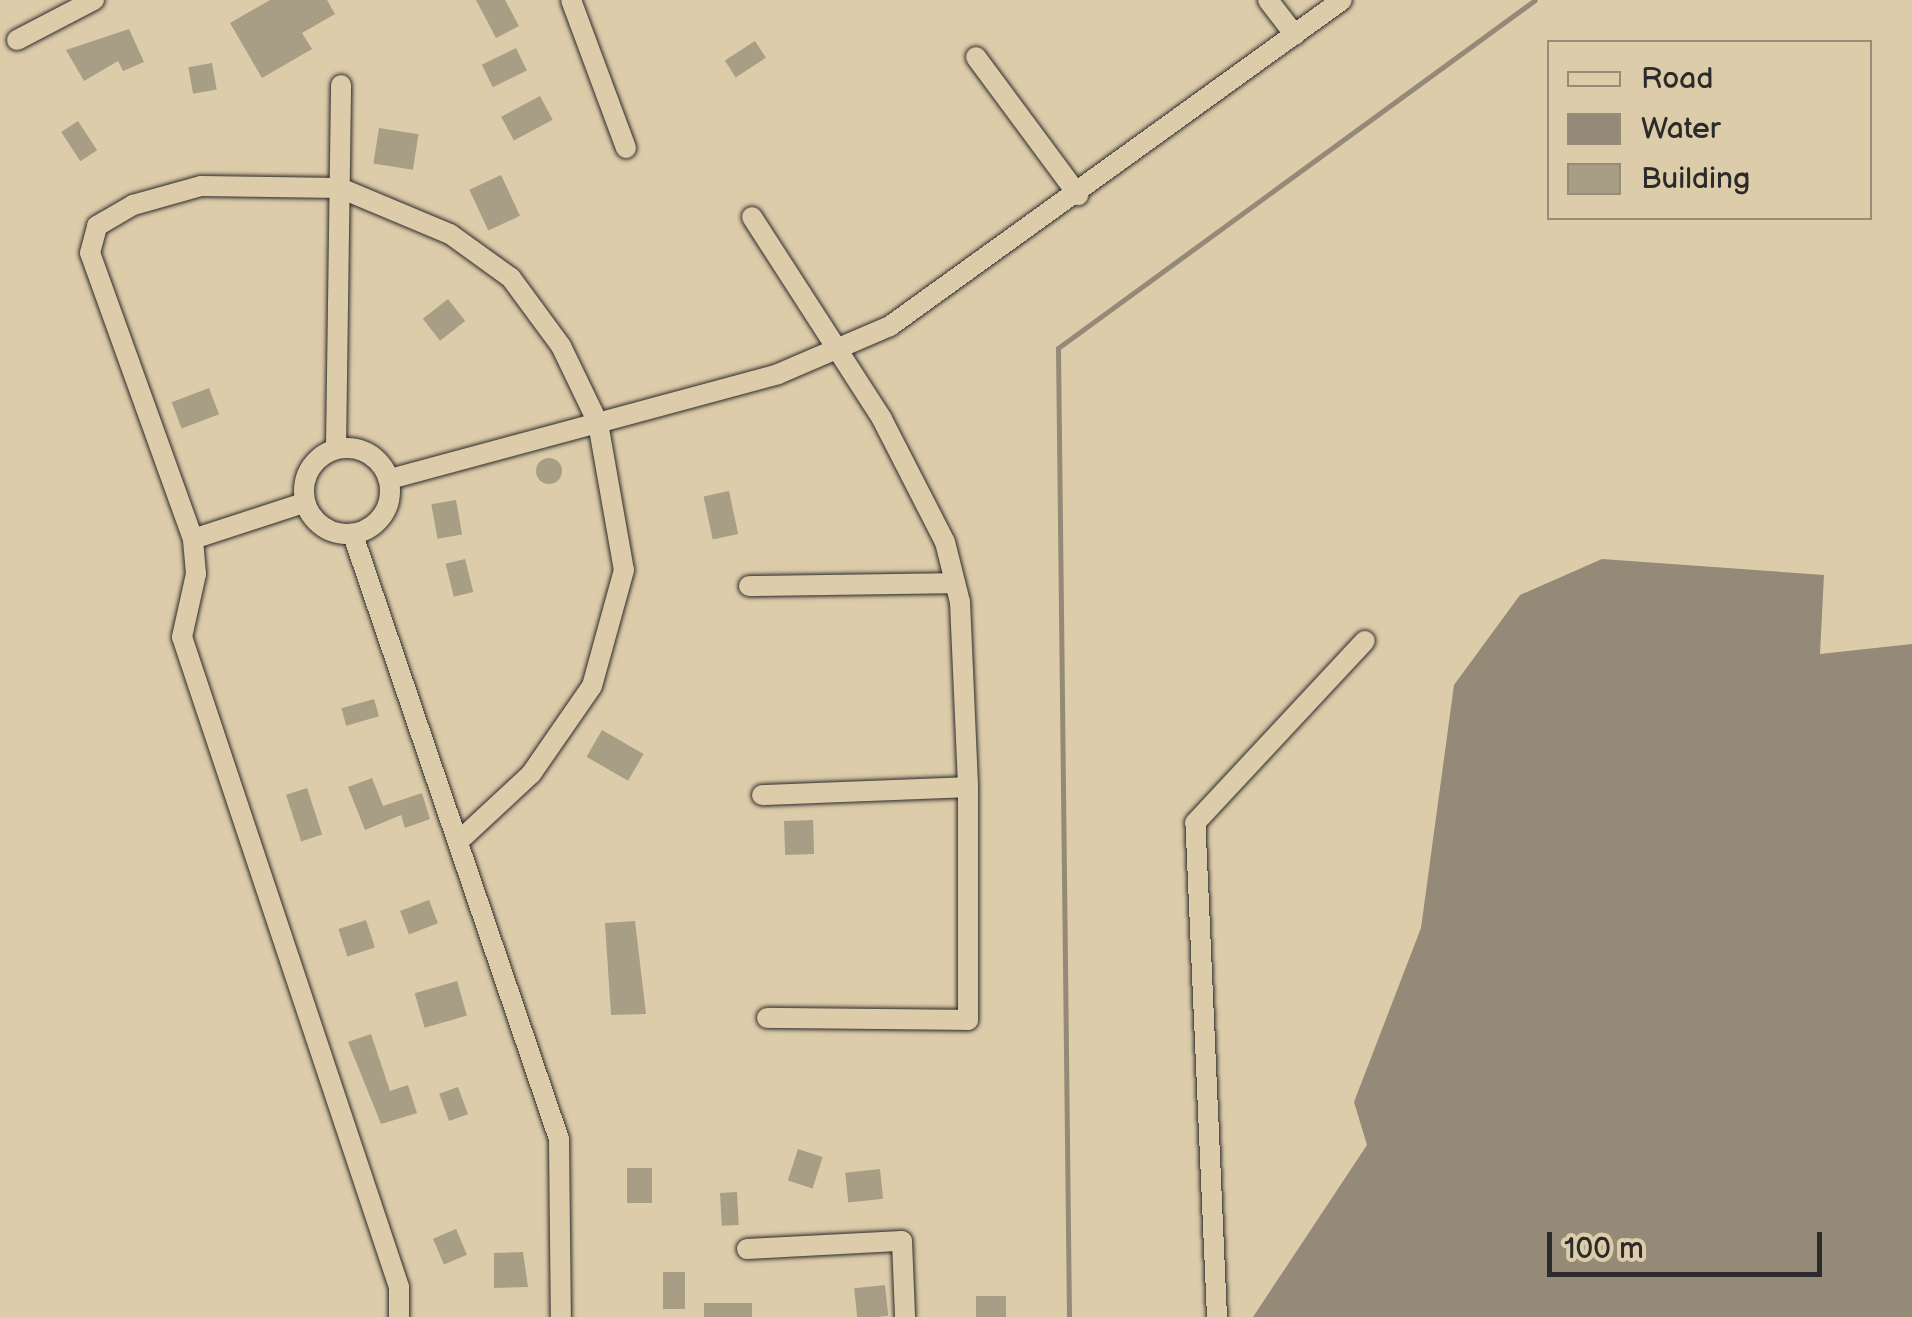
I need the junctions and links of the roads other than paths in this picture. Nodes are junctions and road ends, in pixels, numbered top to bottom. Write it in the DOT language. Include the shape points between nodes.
graph roads {
  1 [pos="94,0"];
  2 [pos="571,0"];
  3 [pos="1268,0"];
  4 [pos="1342,0"];
  5 [pos="1295,35"];
  6 [pos="17,40"];
  7 [pos="976,57"];
  8 [pos="340,86"];
  9 [pos="626,148"];
  10 [pos="340,188"];
  11 [pos="1078,196"];
  12 [pos="752,217"];
  13 [pos="840,350"];
  14 [pos="598,423"];
  15 [pos="336,448"];
  16 [pos="390,479"];
  17 [pos="304,504"];
  18 [pos="353,536"];
  19 [pos="193,539"];
  20 [pos="955,583"];
  21 [pos="749,586"];
  22 [pos="1365,641"];
  23 [pos="968,787"];
  24 [pos="762,796"];
  25 [pos="458,841"];
  26 [pos="767,1018"];
  27 [pos="748,1249"];
  28 [pos="399,1317"];
  29 [pos="561,1317"];
  30 [pos="905,1317"];
  31 [pos="1217,1317"];
  1 -- 6 [label="street"];
  2 -- 9 [label="street"];
  3 -- 5 [label="street"];
  4 -- 5 [label="street"];
  5 -- 11 [label="street"];
  7 -- 11 [label="street"];
  8 -- 10 [label="street"];
  10 -- 14 [label="street" via="450,234 510,278 562,346"];
  10 -- 15 [label="street"];
  10 -- 19 [label="street" via="201,186 133,205 97,226 90,253"];
  11 -- 13 [label="street" via="890,326"];
  12 -- 13 [label="street"];
  13 -- 14 [label="street"];
  13 -- 20 [label="street" via="945,542"];
  14 -- 16 [label="street"];
  14 -- 25 [label="street" via="624,570 592,686 532,774"];
  15 -- 16 [label="street" via="378,460"];
  15 -- 17 [label="street" via="310,470"];
  16 -- 18 [label="street" via="390,504 376,525"];
  17 -- 18 [label="street" via="322,528"];
  17 -- 19 [label="street"];
  18 -- 25 [label="street"];
  19 -- 28 [label="street" via="196,574 182,638 399,1287"];
  20 -- 21 [label="street"];
  20 -- 23 [label="street"];
  22 -- 31 [label="street" via="1194,823"];
  23 -- 24 [label="street"];
  23 -- 26 [label="street" via="968,1020"];
  25 -- 29 [label="street" via="559,1139"];
  27 -- 30 [label="street" via="902,1242"];
}
